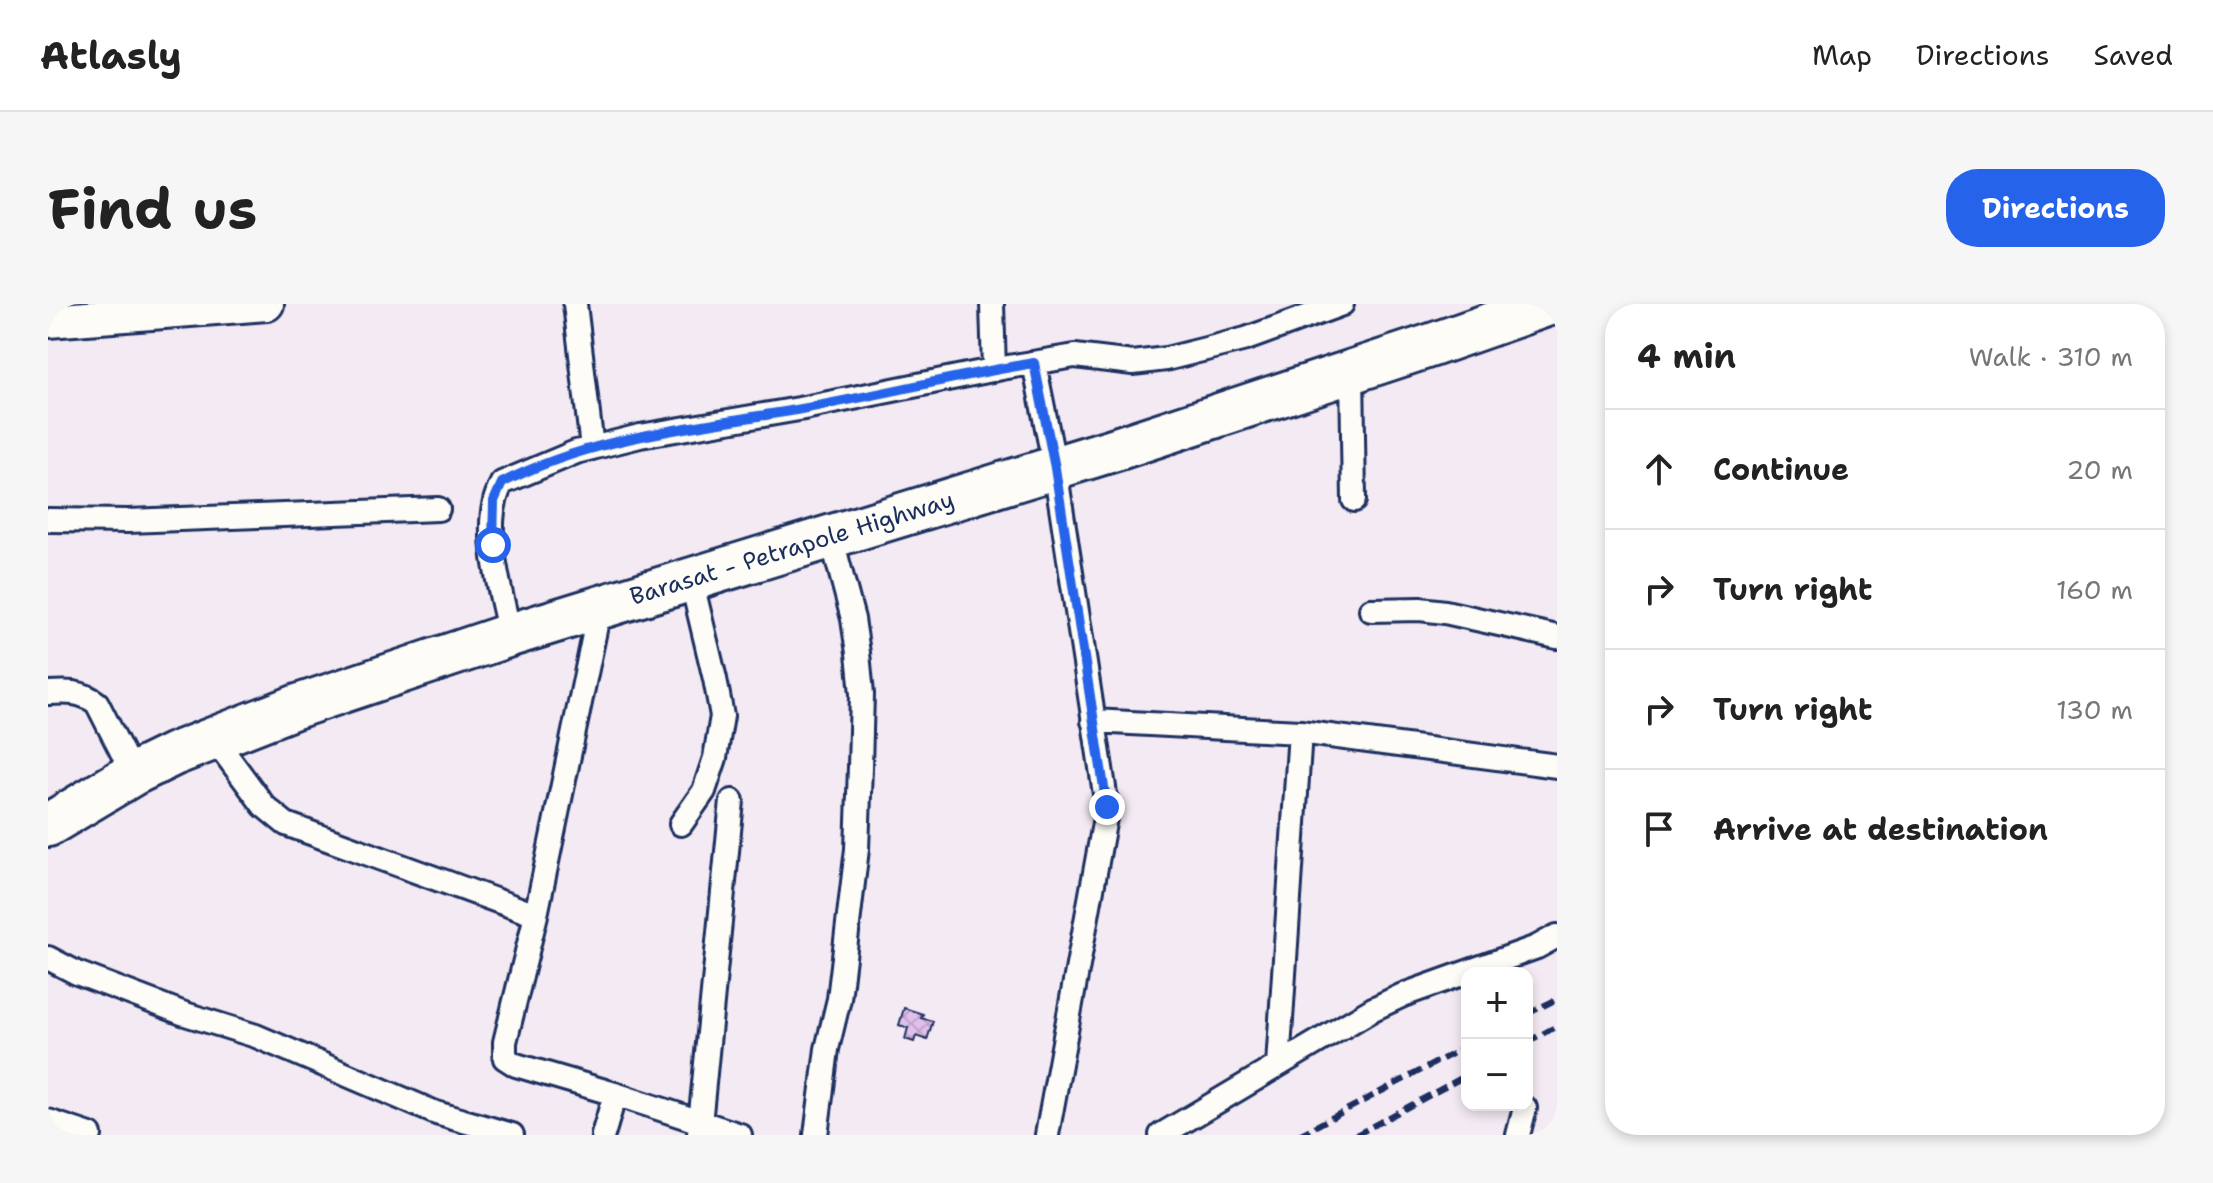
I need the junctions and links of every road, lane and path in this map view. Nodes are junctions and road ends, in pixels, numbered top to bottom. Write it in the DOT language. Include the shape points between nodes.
graph roads {
  1 [pos="267,304"];
  2 [pos="575,304"];
  3 [pos="992,304"];
  4 [pos="1342,304"];
  5 [pos="1549,304"];
  6 [pos="88,311"];
  7 [pos="48,321"];
  8 [pos="1034,363"];
  9 [pos="994,370"];
  10 [pos="1352,372"];
  11 [pos="592,448"];
  12 [pos="1055,468"];
  13 [pos="1354,500"];
  14 [pos="438,509"];
  15 [pos="48,520"];
  16 [pos="831,536"];
  17 [pos="691,579"];
  18 [pos="600,606"];
  19 [pos="1371,610"];
  20 [pos="510,635"];
  21 [pos="1557,637"];
  22 [pos="48,693"];
  23 [pos="1093,721"];
  24 [pos="1300,732"];
  25 [pos="213,737"];
  26 [pos="1557,766"];
  27 [pos="133,774"];
  28 [pos="732,801"];
  29 [pos="681,824"];
  30 [pos="48,825"];
  31 [pos="536,915"];
  32 [pos="1557,936"];
  33 [pos="48,958"];
  34 [pos="1278,1065"];
  35 [pos="615,1094"];
  36 [pos="1524,1111"];
  37 [pos="48,1121"];
  38 [pos="433,1124"];
  39 [pos="700,1128"];
  40 [pos="90,1135"];
  41 [pos="512,1135"];
  42 [pos="603,1135"];
  43 [pos="740,1135"];
  44 [pos="816,1135"];
  45 [pos="1047,1135"];
  46 [pos="1161,1135"];
  47 [pos="1518,1135"];
  1 -- 6 [label="main road"];
  2 -- 11 [label="street"];
  3 -- 9 [label="street"];
  4 -- 8 [label="street" via="1246,339 1166,359 1133,363 1075,356"];
  5 -- 10 [label="highway, Barasat - Petrapole Highway"];
  6 -- 7 [label="main road"];
  8 -- 9 [label="street"];
  8 -- 12 [label="street"];
  9 -- 11 [label="street"];
  10 -- 12 [label="highway, Barasat - Petrapole Highway"];
  10 -- 13 [label="street"];
  11 -- 20 [label="street" via="518,475 498,491 493,545"];
  12 -- 16 [label="highway, Barasat - Petrapole Highway"];
  12 -- 23 [label="street"];
  14 -- 15 [label="street"];
  16 -- 17 [label="highway, Barasat - Petrapole Highway"];
  16 -- 44 [label="street" via="853,619 862,694 857,849"];
  17 -- 18 [label="highway, Barasat - Petrapole Highway"];
  17 -- 29 [label="street" via="722,716 704,791"];
  18 -- 20 [label="highway, Barasat - Petrapole Highway"];
  18 -- 31 [label="street"];
  19 -- 21 [label="street" via="1445,612"];
  20 -- 25 [label="highway, Barasat - Petrapole Highway"];
  22 -- 27 [label="street" via="75,692 97,703"];
  23 -- 24 [label="street"];
  23 -- 45 [label="street" via="1107,807"];
  24 -- 26 [label="street"];
  24 -- 34 [label="street"];
  25 -- 27 [label="highway, Barasat - Petrapole Highway"];
  25 -- 31 [label="street" via="264,806 286,824"];
  27 -- 30 [label="highway, Barasat - Petrapole Highway"];
  28 -- 39 [label="street"];
  31 -- 35 [label="street" via="505,1058"];
  32 -- 34 [label="street" via="1393,999"];
  33 -- 38 [label="street" via="182,1013 256,1036"];
  34 -- 46 [label="street"];
  35 -- 39 [label="street"];
  35 -- 42 [label="street"];
  36 -- 47 [label="street"];
  37 -- 40 [label="street"];
  38 -- 41 [label="street"];
  39 -- 43 [label="street"];
}
